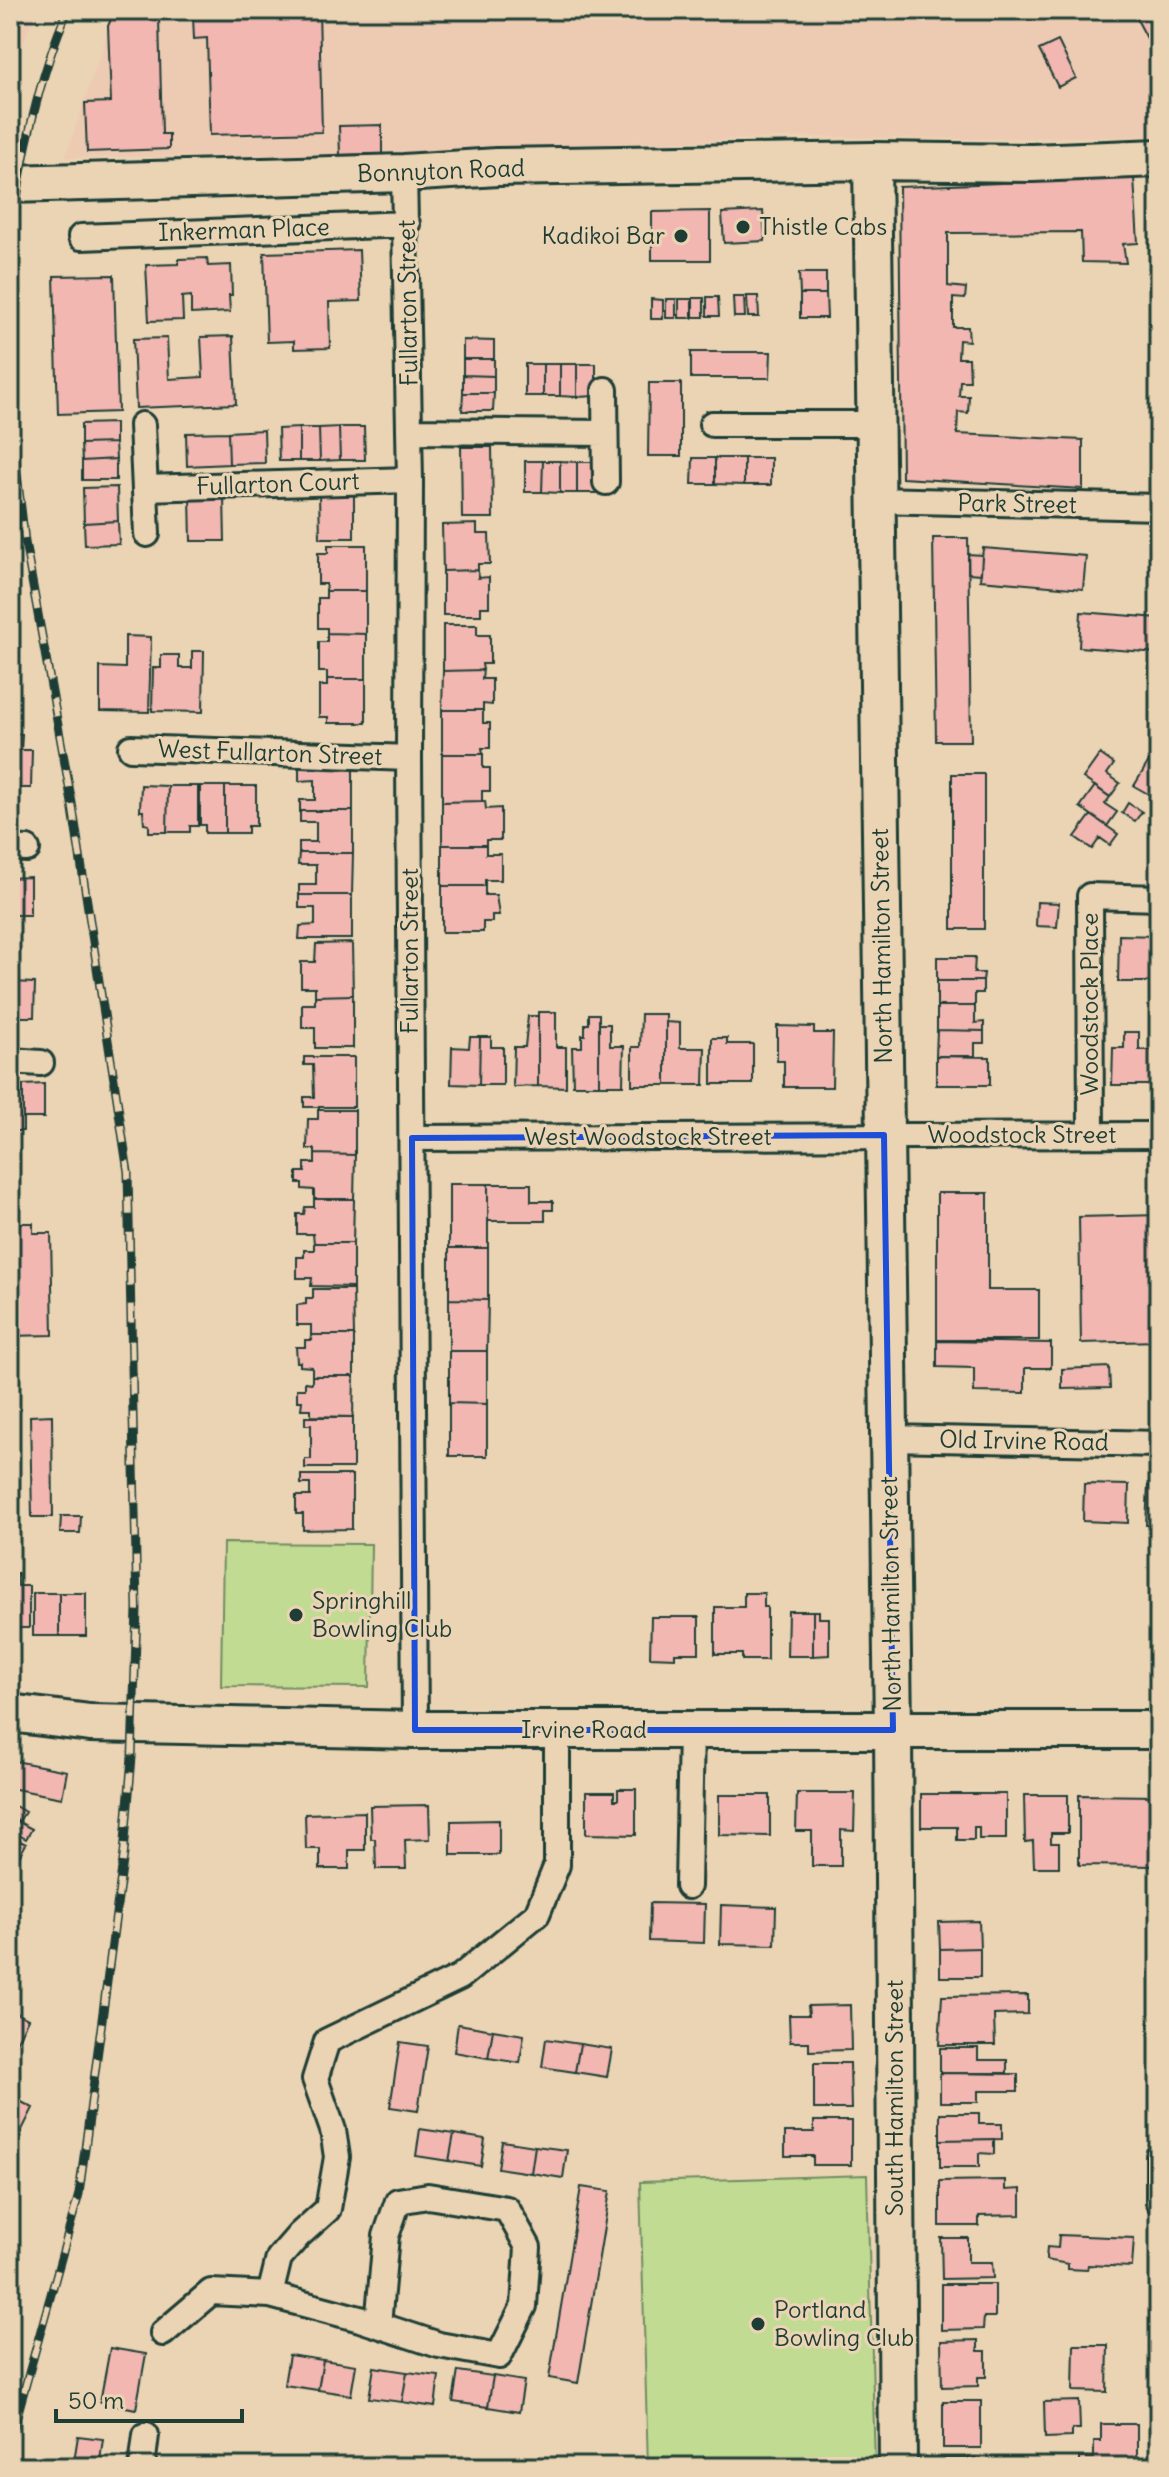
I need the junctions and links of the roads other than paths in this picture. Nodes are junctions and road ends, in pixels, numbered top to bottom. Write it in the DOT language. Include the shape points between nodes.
graph roads {
  1 [pos="1159,158"];
  2 [pos="872,161"];
  3 [pos="404,173"];
  4 [pos="10,184"];
  5 [pos="407,224"];
  6 [pos="81,237"];
  7 [pos="605,390"];
  8 [pos="712,424"];
  9 [pos="875,424"];
  10 [pos="142,425"];
  11 [pos="409,431"];
  12 [pos="605,433"];
  13 [pos="410,480"];
  14 [pos="606,482"];
  15 [pos="145,488"];
  16 [pos="876,500"];
  17 [pos="1159,507"];
  18 [pos="147,534"];
  19 [pos="131,748"];
  20 [pos="409,758"];
  21 [pos="1159,898"];
  22 [pos="10,1061"];
  23 [pos="41,1063"];
  24 [pos="884,1135"];
  25 [pos="1091,1135"];
  26 [pos="1159,1135"];
  27 [pos="412,1138"];
  28 [pos="889,1438"];
  29 [pos="1156,1439"];
  30 [pos="10,1713"];
  31 [pos="415,1730"];
  32 [pos="557,1730"];
  33 [pos="691,1730"];
  34 [pos="893,1730"];
  35 [pos="1159,1730"];
  36 [pos="688,1886"];
  37 [pos="1158,2156"];
  38 [pos="1159,2202"];
  39 [pos="270,2295"];
  40 [pos="378,2325"];
  41 [pos="163,2333"];
  42 [pos="146,2435"];
  43 [pos="142,2467"];
  44 [pos="898,2467"];
  1 -- 2 [label="street, Bonnyton Road"];
  2 -- 3 [label="street, Bonnyton Road"];
  2 -- 9 [label="street, North Hamilton Street"];
  3 -- 4 [label="street, Bonnyton Road"];
  3 -- 5 [label="street, Fullarton Street"];
  5 -- 6 [label="street, Inkerman Place"];
  5 -- 11 [label="street, Fullarton Street"];
  7 -- 12 [label="street"];
  8 -- 9 [label="street"];
  9 -- 16 [label="street, North Hamilton Street"];
  10 -- 15 [label="street"];
  11 -- 12 [label="street"];
  11 -- 13 [label="street, Fullarton Street"];
  12 -- 14 [label="street"];
  13 -- 15 [label="street, Fullarton Court"];
  13 -- 20 [label="street, Fullarton Street"];
  15 -- 18 [label="street"];
  16 -- 17 [label="street, Park Street"];
  16 -- 24 [label="street, North Hamilton Street"];
  19 -- 20 [label="street, West Fullarton Street"];
  20 -- 27 [label="street, Fullarton Street"];
  21 -- 25 [label="street, Woodstock Place" via="1090,896"];
  22 -- 23 [label="street"];
  24 -- 25 [label="street, Woodstock Street"];
  24 -- 27 [label="street, West Woodstock Street"];
  24 -- 28 [label="street, North Hamilton Street"];
  25 -- 26 [label="street, Woodstock Street"];
  27 -- 31 [label="street, Fullarton Street"];
  28 -- 29 [label="street, Old Irvine Road"];
  28 -- 34 [label="street, North Hamilton Street"];
  30 -- 31 [label="street, Irvine Road" via="90,1723"];
  31 -- 32 [label="street, Irvine Road"];
  32 -- 33 [label="street, Irvine Road"];
  32 -- 39 [label="street" via="557,1865 537,1914 460,1977 327,2041 315,2079 337,2157 328,2209 279,2258"];
  33 -- 34 [label="street, Irvine Road"];
  33 -- 36 [label="street"];
  34 -- 35 [label="street, Irvine Road"];
  34 -- 44 [label="street, South Hamilton Street"];
  37 -- 38 [label="street"];
  39 -- 40 [label="street"];
  39 -- 41 [label="street" via="211,2292"];
  40 -- 40 [label="street" via="439,2345 499,2356 524,2306 528,2247 507,2209 428,2196 398,2201 386,2236"];
  42 -- 43 [label="street"];
}
